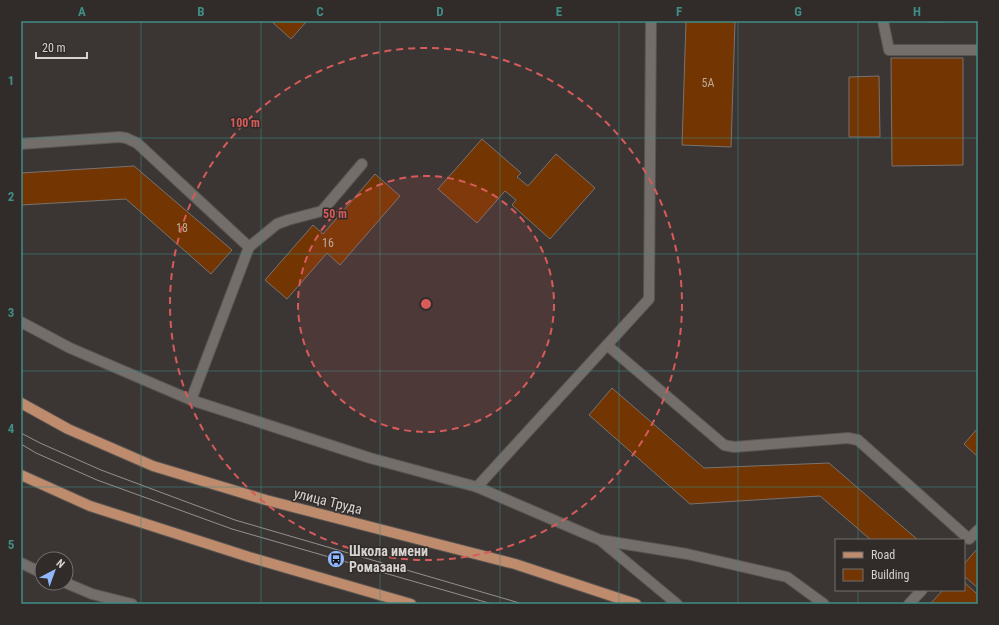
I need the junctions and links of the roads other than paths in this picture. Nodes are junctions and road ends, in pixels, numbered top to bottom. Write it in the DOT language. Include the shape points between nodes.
graph roads {
  1 [pos="651,21"];
  2 [pos="883,21"];
  3 [pos="978,50"];
  4 [pos="21,144"];
  5 [pos="362,164"];
  6 [pos="249,248"];
  7 [pos="21,322"];
  8 [pos="607,345"];
  9 [pos="191,400"];
  10 [pos="21,403"];
  11 [pos="21,475"];
  12 [pos="478,487"];
  13 [pos="978,530"];
  14 [pos="964,539"];
  15 [pos="600,540"];
  16 [pos="967,542"];
  17 [pos="21,564"];
  18 [pos="34,570"];
  19 [pos="74,588"];
  20 [pos="921,591"];
  21 [pos="91,599"];
  22 [pos="132,604"];
  23 [pos="411,604"];
  24 [pos="636,604"];
  25 [pos="677,604"];
  26 [pos="824,604"];
  27 [pos="909,604"];
  1 -- 8 [label="lane" via="649,299"];
  2 -- 3 [label="lane" via="889,50"];
  4 -- 6 [label="lane" via="119,137 132,140"];
  5 -- 6 [label="lane" via="322,211 277,224"];
  6 -- 9 [label="lane"];
  7 -- 9 [label="lane" via="70,348"];
  8 -- 12 [label="lane"];
  8 -- 14 [label="lane" via="724,445 734,447 848,438 858,440"];
  9 -- 12 [label="lane" via="370,458"];
  10 -- 24 [label="main road, улица Труда" via="68,429 153,466 266,500 515,564"];
  11 -- 23 [label="main road" via="90,506 249,557"];
  12 -- 15 [label="lane"];
  13 -- 16 [label="lane"];
  15 -- 25 [label="lane"];
  15 -- 26 [label="lane" via="687,554 787,577"];
  17 -- 18 [label="lane"];
  19 -- 21 [label="lane"];
  20 -- 27 [label="lane"];
  21 -- 22 [label="lane"];
}
